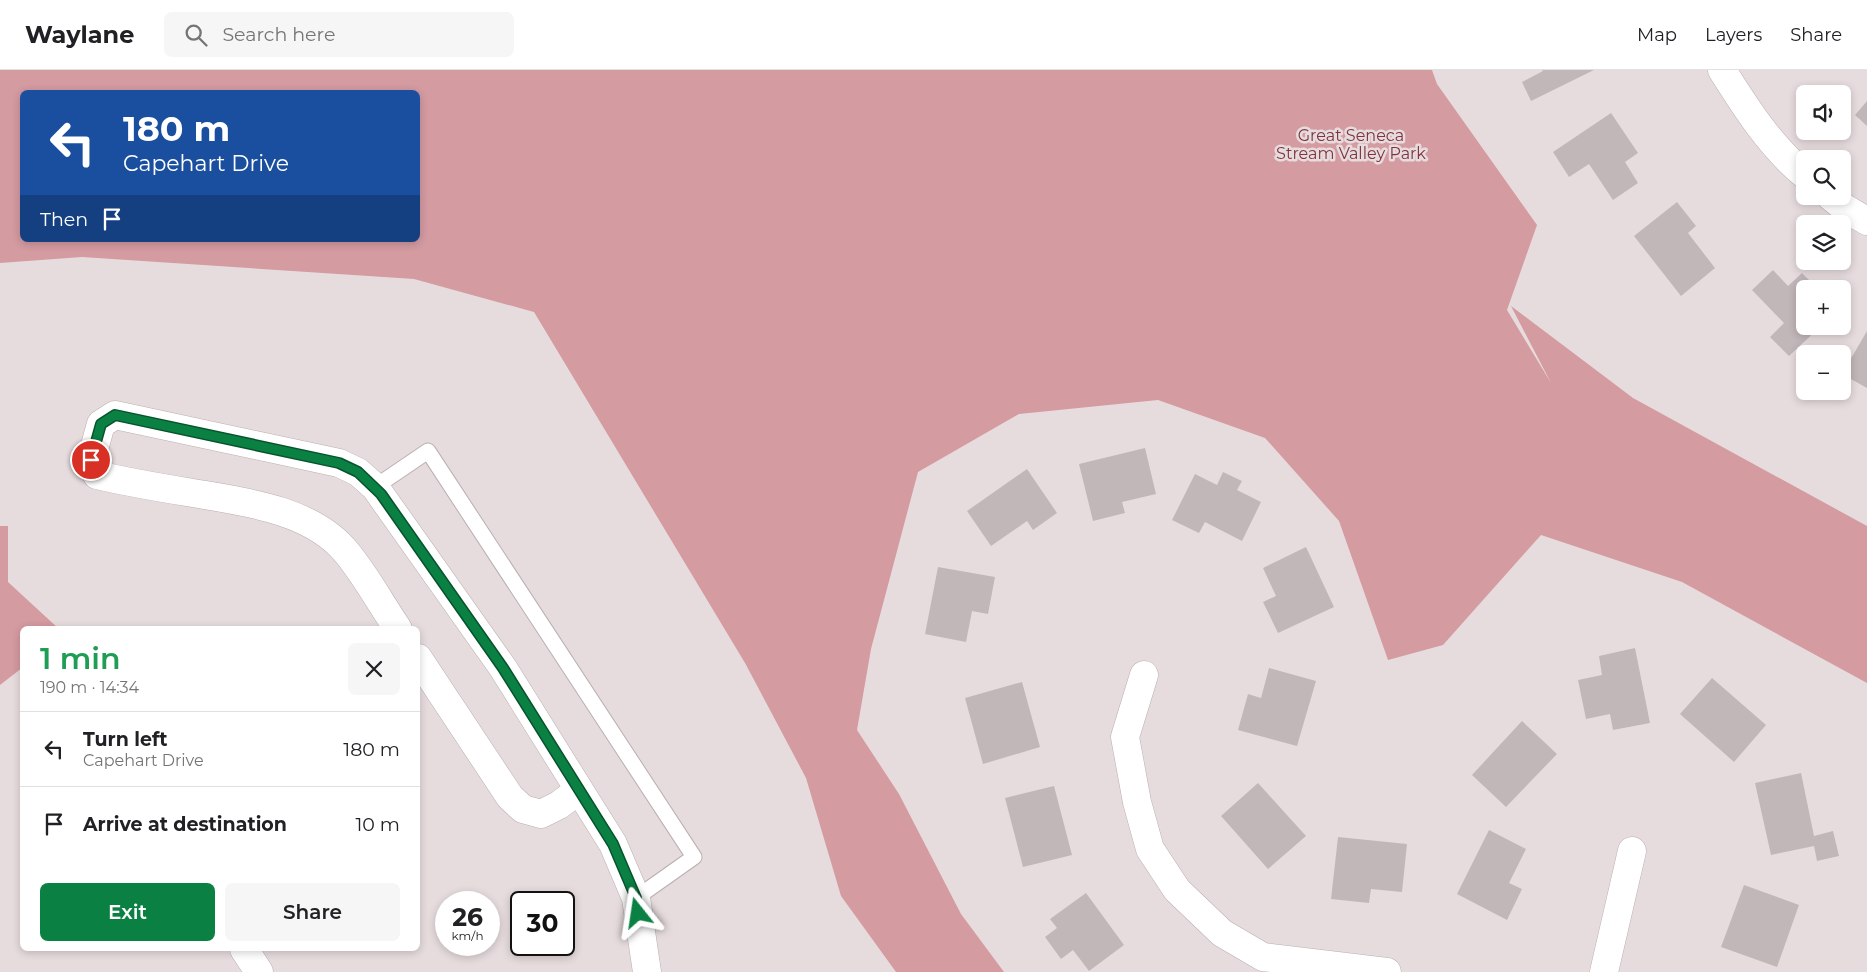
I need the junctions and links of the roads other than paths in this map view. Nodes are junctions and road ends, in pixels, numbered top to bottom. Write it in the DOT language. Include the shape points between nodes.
graph roads {
  1 [pos="1722,70"];
  2 [pos="1796,168"];
  3 [pos="1841,205"];
  4 [pos="1867,220"];
  5 [pos="375,486"];
  6 [pos="396,626"];
  7 [pos="420,661"];
  8 [pos="1144,675"];
  9 [pos="579,790"];
  10 [pos="1632,850"];
  11 [pos="636,898"];
  12 [pos="245,951"];
  13 [pos="259,972"];
  14 [pos="647,972"];
  15 [pos="1386,972"];
  16 [pos="1604,972"];
  1 -- 2 [label="street" via="1752,118"];
  3 -- 4 [label="street"];
  5 -- 6 [label="street" via="358,472 339,463 115,415 101,424 91,460 97,475 261,505 302,520 325,533 346,552"];
  5 -- 9 [label="street" via="503,668"];
  5 -- 11 [label="lane" via="428,451 694,857"];
  7 -- 9 [label="street" via="510,797 523,809 540,814"];
  8 -- 15 [label="street" via="1125,737 1150,849 1177,890 1222,933 1263,956"];
  9 -- 11 [label="street" via="613,844"];
  10 -- 16 [label="street"];
  11 -- 14 [label="street"];
  12 -- 13 [label="street"];
}
